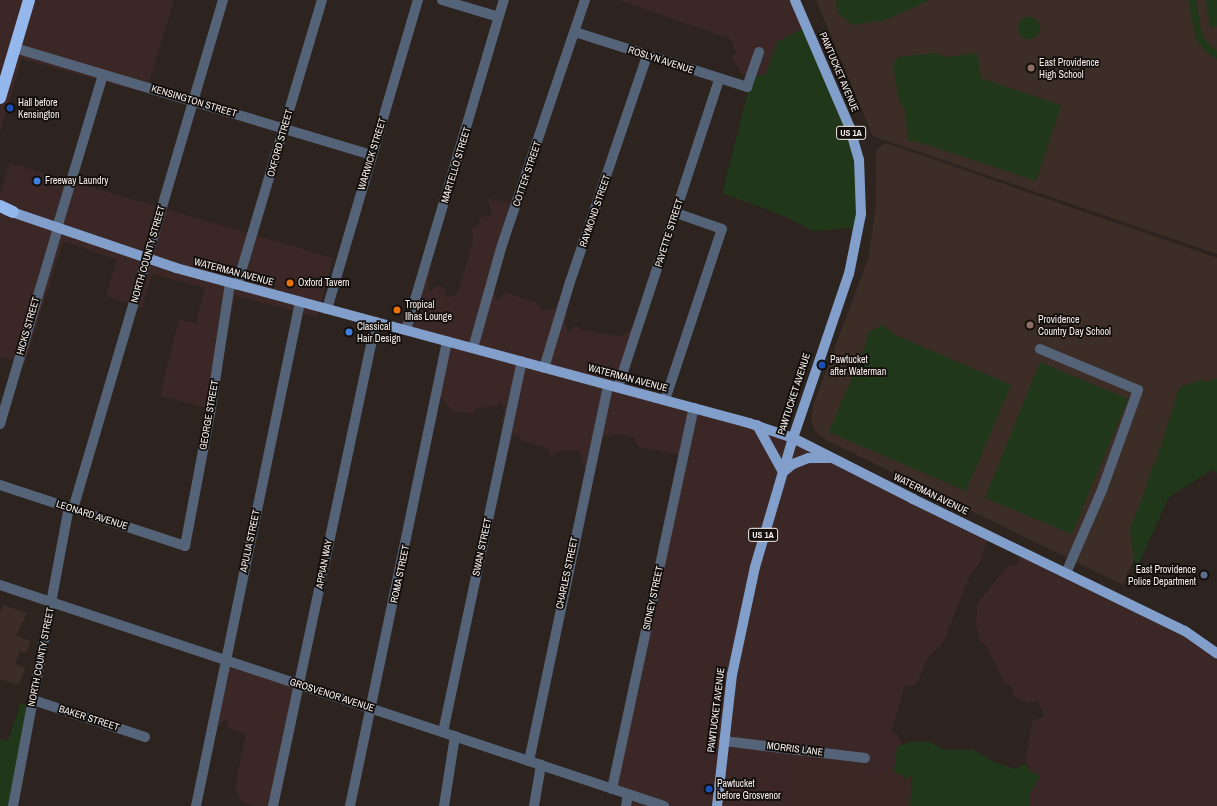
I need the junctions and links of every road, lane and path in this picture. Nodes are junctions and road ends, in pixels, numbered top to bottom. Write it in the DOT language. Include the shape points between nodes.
graph roads {
  1 [pos="29,0"];
  2 [pos="223,0"];
  3 [pos="322,0"];
  4 [pos="418,0"];
  5 [pos="442,0"];
  6 [pos="504,0"];
  7 [pos="585,0"];
  8 [pos="795,0"];
  9 [pos="499,17"];
  10 [pos="575,32"];
  11 [pos="15,48"];
  12 [pos="759,52"];
  13 [pos="648,56"];
  14 [pos="103,74"];
  15 [pos="719,79"];
  16 [pos="0,98"];
  17 [pos="193,101"];
  18 [pos="284,128"];
  19 [pos="372,155"];
  20 [pos="0,207"];
  21 [pos="13,212"];
  22 [pos="676,213"];
  23 [pos="57,228"];
  24 [pos="146,259"];
  25 [pos="233,284"];
  26 [pos="300,302"];
  27 [pos="327,309"];
  28 [pos="376,322"];
  29 [pos="406,330"];
  30 [pos="447,341"];
  31 [pos="473,348"];
  32 [pos="1040,349"];
  33 [pos="522,361"];
  34 [pos="544,368"];
  35 [pos="613,386"];
  36 [pos="666,400"];
  37 [pos="694,408"];
  38 [pos="0,424"];
  39 [pos="757,425"];
  40 [pos="793,438"];
  41 [pos="832,458"];
  42 [pos="783,472"];
  43 [pos="0,484"];
  44 [pos="71,508"];
  45 [pos="184,546"];
  46 [pos="1066,574"];
  47 [pos="0,585"];
  48 [pos="52,602"];
  49 [pos="1217,653"];
  50 [pos="225,660"];
  51 [pos="299,684"];
  52 [pos="33,700"];
  53 [pos="370,708"];
  54 [pos="443,732"];
  55 [pos="454,736"];
  56 [pos="145,737"];
  57 [pos="724,741"];
  58 [pos="865,758"];
  59 [pos="529,761"];
  60 [pos="540,765"];
  61 [pos="612,789"];
  62 [pos="628,794"];
  63 [pos="13,806"];
  64 [pos="196,806"];
  65 [pos="273,806"];
  66 [pos="350,806"];
  67 [pos="444,806"];
  68 [pos="534,806"];
  69 [pos="626,806"];
  70 [pos="664,806"];
  71 [pos="717,806"];
  1 -- 11 [label="highway"];
  2 -- 17 [label="street, NORTH COUNTY STREET"];
  3 -- 18 [label="street, OXFORD STREET"];
  4 -- 19 [label="street, WARWICK STREET"];
  5 -- 9 [label="street"];
  6 -- 9 [label="street, MARTELLO STREET"];
  7 -- 10 [label="street, COTTER STREET"];
  8 -- 40 [label="main road, PAWTUCKET AVENUE / US 1A" via="850,128 859,160 862,198 849,274"];
  9 -- 29 [label="street, MARTELLO STREET"];
  10 -- 13 [label="street, ROSLYN AVENUE"];
  10 -- 31 [label="street, COTTER STREET" via="502,245"];
  11 -- 14 [label="street, KENSINGTON STREET"];
  11 -- 16 [label="highway"];
  12 -- 15 [label="street, ROSLYN AVENUE" via="747,87"];
  13 -- 15 [label="street, ROSLYN AVENUE"];
  13 -- 34 [label="street, RAYMOND STREET" via="570,282"];
  14 -- 17 [label="street, KENSINGTON STREET"];
  14 -- 23 [label="street, HICKS STREET"];
  15 -- 22 [label="street, PAYETTE STREET"];
  17 -- 18 [label="street, KENSINGTON STREET"];
  17 -- 24 [label="street, NORTH COUNTY STREET"];
  18 -- 19 [label="street, KENSINGTON STREET"];
  18 -- 25 [label="street, OXFORD STREET"];
  19 -- 27 [label="street, WARWICK STREET"];
  20 -- 21 [label="highway"];
  21 -- 23 [label="main road, WATERMAN AVENUE"];
  22 -- 35 [label="street, PAYETTE STREET"];
  22 -- 36 [label="street" via="722,229"];
  23 -- 24 [label="main road, WATERMAN AVENUE"];
  23 -- 38 [label="street, HICKS STREET"];
  24 -- 25 [label="main road, WATERMAN AVENUE"];
  24 -- 44 [label="street, NORTH COUNTY STREET"];
  25 -- 26 [label="main road, WATERMAN AVENUE"];
  25 -- 45 [label="street, GEORGE STREET"];
  26 -- 27 [label="main road, WATERMAN AVENUE"];
  26 -- 50 [label="street, APULIA STREET"];
  27 -- 28 [label="main road, WATERMAN AVENUE"];
  28 -- 29 [label="main road, WATERMAN AVENUE"];
  28 -- 51 [label="street, APPIAN WAY"];
  29 -- 30 [label="main road, WATERMAN AVENUE"];
  30 -- 31 [label="main road, WATERMAN AVENUE"];
  30 -- 53 [label="street, ROMA STREET"];
  31 -- 33 [label="main road, WATERMAN AVENUE"];
  32 -- 46 [label="street" via="1138,390 1102,490"];
  33 -- 34 [label="main road, WATERMAN AVENUE"];
  33 -- 54 [label="street, SWAN STREET"];
  34 -- 35 [label="main road, WATERMAN AVENUE"];
  35 -- 36 [label="main road, WATERMAN AVENUE"];
  35 -- 59 [label="street, CHARLES STREET"];
  36 -- 37 [label="main road, WATERMAN AVENUE"];
  37 -- 39 [label="main road, WATERMAN AVENUE"];
  37 -- 61 [label="street, SIDNEY STREET"];
  39 -- 40 [label="main road, WATERMAN AVENUE"];
  39 -- 42 [label="main road"];
  40 -- 41 [label="main road, WATERMAN AVENUE"];
  40 -- 42 [label="main road, PAWTUCKET AVENUE / US 1A"];
  41 -- 42 [label="main road" via="809,458 793,464"];
  41 -- 46 [label="main road, WATERMAN AVENUE"];
  42 -- 57 [label="main road, PAWTUCKET AVENUE / US 1A" via="761,541 738,638"];
  43 -- 44 [label="street, LEONARD AVENUE"];
  44 -- 45 [label="street, LEONARD AVENUE"];
  44 -- 48 [label="street, NORTH COUNTY STREET"];
  46 -- 49 [label="main road, WATERMAN AVENUE" via="1185,631"];
  47 -- 48 [label="street, GROSVENOR AVENUE"];
  48 -- 50 [label="street, GROSVENOR AVENUE"];
  48 -- 52 [label="street, NORTH COUNTY STREET"];
  50 -- 51 [label="street, GROSVENOR AVENUE"];
  50 -- 64 [label="street, APULIA STREET"];
  51 -- 53 [label="street, GROSVENOR AVENUE"];
  51 -- 65 [label="street, APPIAN WAY"];
  52 -- 56 [label="street, BAKER STREET"];
  52 -- 63 [label="street, NORTH COUNTY STREET"];
  53 -- 54 [label="street, GROSVENOR AVENUE"];
  53 -- 66 [label="street, ROMA STREET"];
  54 -- 55 [label="street, GROSVENOR AVENUE"];
  55 -- 59 [label="street, GROSVENOR AVENUE"];
  55 -- 67 [label="street"];
  57 -- 58 [label="street, MORRIS LANE"];
  57 -- 71 [label="main road, PAWTUCKET AVENUE / US 1A"];
  59 -- 60 [label="street, GROSVENOR AVENUE"];
  60 -- 61 [label="street, GROSVENOR AVENUE"];
  60 -- 68 [label="street"];
  61 -- 62 [label="street, GROSVENOR AVENUE"];
  62 -- 69 [label="street"];
  62 -- 70 [label="street, GROSVENOR AVENUE"];
}
